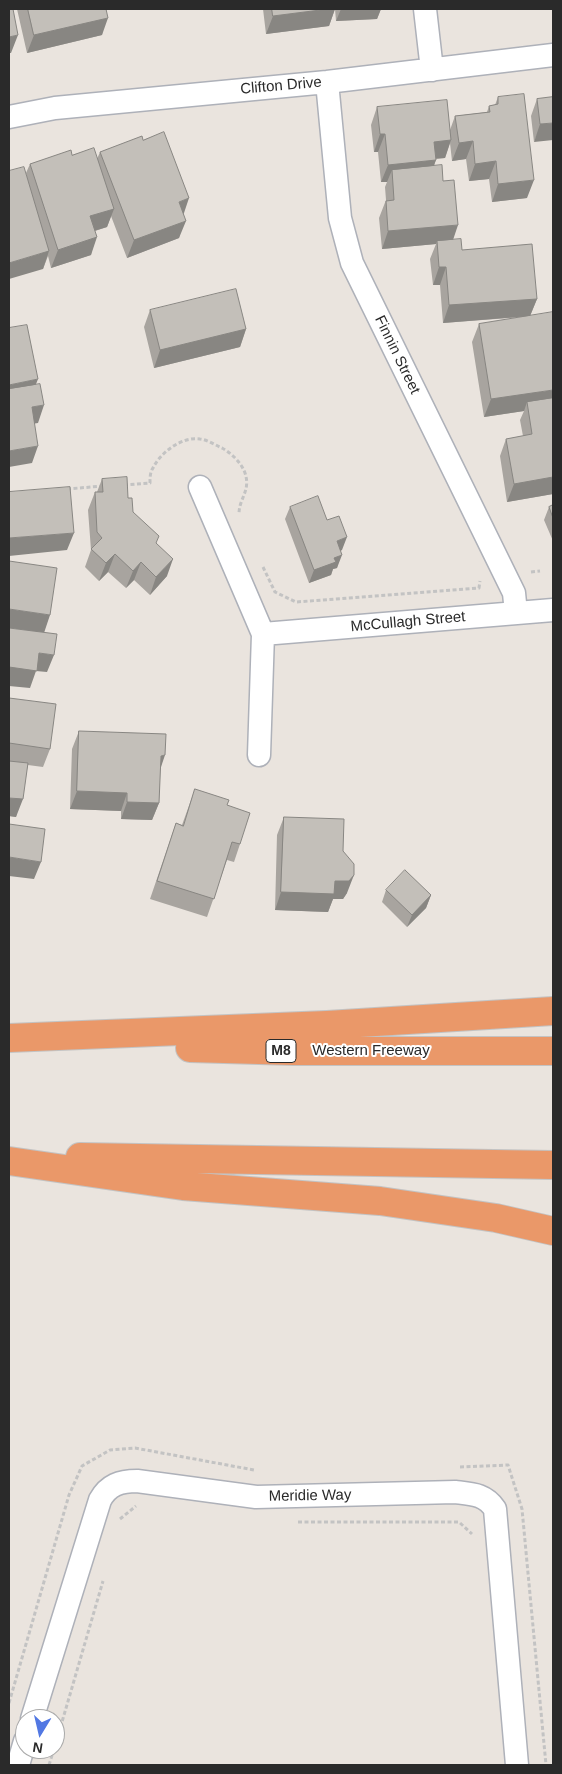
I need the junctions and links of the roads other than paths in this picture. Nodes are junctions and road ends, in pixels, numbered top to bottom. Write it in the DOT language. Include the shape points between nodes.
graph roads {
  1 [pos="425,9"];
  2 [pos="553,56"];
  3 [pos="432,70"];
  4 [pos="327,82"];
  5 [pos="9,117"];
  6 [pos="200,487"];
  7 [pos="553,610"];
  8 [pos="516,612"];
  9 [pos="263,634"];
  10 [pos="259,755"];
  11 [pos="553,1011"];
  12 [pos="9,1040"];
  13 [pos="553,1051"];
  14 [pos="9,1155"];
  15 [pos="9,1161"];
  16 [pos="553,1165"];
  17 [pos="553,1231"];
  18 [pos="35,1709"];
  19 [pos="517,1765"];
  1 -- 3 [label="street"];
  2 -- 3 [label="street, Clifton Drive"];
  3 -- 4 [label="street, Clifton Drive"];
  4 -- 5 [label="street, Clifton Drive" via="55,108"];
  4 -- 8 [label="street, Finnin Street" via="340,218 352,263 514,593"];
  6 -- 9 [label="street"];
  7 -- 8 [label="street, McCullagh Street"];
  8 -- 9 [label="street, McCullagh Street"];
  9 -- 10 [label="street"];
  11 -- 12 [label="highway"];
  12 -- 13 [label="highway, Western Freeway / M8" via="294,1051"];
  14 -- 16 [label="highway"];
  15 -- 17 [label="highway" via="183,1186 380,1201 496,1218"];
  18 -- 19 [label="street, Meridie Way" via="100,1500 117,1484 137,1481 256,1497 455,1492 478,1495 496,1509"];
}
